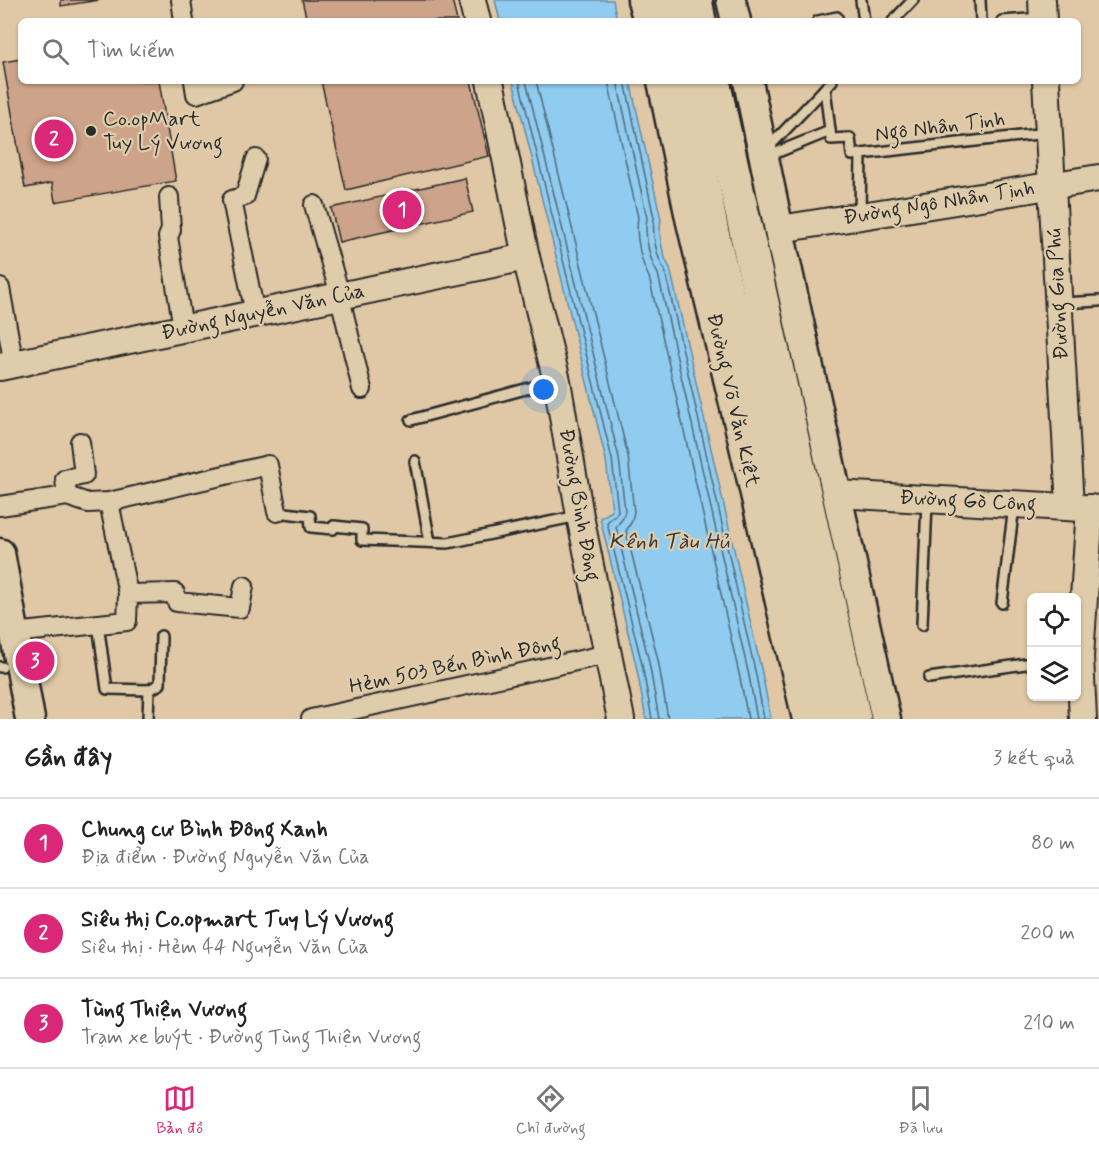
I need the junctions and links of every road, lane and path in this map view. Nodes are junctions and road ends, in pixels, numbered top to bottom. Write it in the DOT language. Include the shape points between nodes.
graph roads {
  1 [pos="181,0"];
  2 [pos="472,0"];
  3 [pos="642,0"];
  4 [pos="665,0"];
  5 [pos="695,0"];
  6 [pos="731,0"];
  7 [pos="861,0"];
  8 [pos="914,0"];
  9 [pos="980,0"];
  10 [pos="1042,13"];
  11 [pos="837,17"];
  12 [pos="184,18"];
  13 [pos="476,18"];
  14 [pos="647,18"];
  15 [pos="669,18"];
  16 [pos="698,18"];
  17 [pos="734,18"];
  18 [pos="832,18"];
  19 [pos="864,18"];
  20 [pos="896,18"];
  21 [pos="981,18"];
  22 [pos="1017,18"];
  23 [pos="194,84"];
  24 [pos="224,84"];
  25 [pos="491,84"];
  26 [pos="663,84"];
  27 [pos="683,84"];
  28 [pos="714,84"];
  29 [pos="749,84"];
  30 [pos="829,84"];
  31 [pos="1046,84"];
  32 [pos="830,131"];
  33 [pos="1049,133"];
  34 [pos="861,154"];
  35 [pos="764,155"];
  36 [pos="256,159"];
  37 [pos="1099,178"];
  38 [pos="1053,186"];
  39 [pos="169,197"];
  40 [pos="314,205"];
  41 [pos="860,216"];
  42 [pos="780,229"];
  43 [pos="526,257"];
  44 [pos="0,288"];
  45 [pos="340,297"];
  46 [pos="1099,301"];
  47 [pos="1059,303"];
  48 [pos="255,314"];
  49 [pos="183,328"];
  50 [pos="3,329"];
  51 [pos="7,366"];
  52 [pos="557,381"];
  53 [pos="362,389"];
  54 [pos="411,420"];
  55 [pos="80,442"];
  56 [pos="415,461"];
  57 [pos="837,494"];
  58 [pos="67,496"];
  59 [pos="927,499"];
  60 [pos="109,502"];
  61 [pos="1014,504"];
  62 [pos="0,506"];
  63 [pos="1086,508"];
  64 [pos="276,512"];
  65 [pos="580,516"];
  66 [pos="430,542"];
  67 [pos="0,553"];
  68 [pos="244,586"];
  69 [pos="128,594"];
  70 [pos="1002,603"];
  71 [pos="99,624"];
  72 [pos="922,625"];
  73 [pos="161,636"];
  74 [pos="1079,647"];
  75 [pos="608,654"];
  76 [pos="4,656"];
  77 [pos="1027,664"];
  78 [pos="929,678"];
  79 [pos="149,690"];
  80 [pos="1081,694"];
  81 [pos="13,719"];
  82 [pos="30,719"];
  83 [pos="148,719"];
  84 [pos="311,719"];
  85 [pos="621,719"];
  86 [pos="807,719"];
  87 [pos="823,719"];
  88 [pos="854,719"];
  89 [pos="886,719"];
  90 [pos="1083,719"];
  1 -- 12 [label="street"];
  2 -- 13 [label="street"];
  3 -- 14 [label="main road"];
  4 -- 15 [label="highway"];
  5 -- 16 [label="highway"];
  6 -- 17 [label="main road"];
  7 -- 19 [label="lane"];
  8 -- 20 [label="lane"];
  9 -- 21 [label="lane"];
  10 -- 22 [label="lane"];
  11 -- 18 [label="lane"];
  23 -- 24 [label="street" via="196,94"];
  25 -- 43 [label="street, Đường Bình Đông"];
  26 -- 86 [label="main road, Đường Võ Văn Kiệt" via="690,218"];
  27 -- 87 [label="highway, Đường Võ Văn Kiệt" via="712,233 794,574"];
  28 -- 88 [label="highway"];
  29 -- 35 [label="main road"];
  30 -- 32 [label="lane"];
  30 -- 35 [label="lane"];
  31 -- 33 [label="street, Đường Gia Phú"];
  32 -- 34 [label="lane" via="831,139 850,138 852,155"];
  32 -- 35 [label="lane"];
  33 -- 34 [label="lane, Ngô Nhân Tịnh"];
  33 -- 38 [label="street, Đường Gia Phú"];
  34 -- 41 [label="lane, Ngô Nhân Tịnh"];
  35 -- 42 [label="main road"];
  36 -- 48 [label="street" via="245,196 232,200"];
  37 -- 38 [label="street, Đường Ngô Nhân Tịnh"];
  38 -- 41 [label="street, Đường Ngô Nhân Tịnh"];
  38 -- 47 [label="street, Đường Gia Phú"];
  39 -- 49 [label="street" via="168,237"];
  40 -- 45 [label="street"];
  41 -- 42 [label="street, Đường Ngô Nhân Tịnh"];
  42 -- 57 [label="main road"];
  43 -- 45 [label="street, Đường Nguyễn Văn Của"];
  43 -- 52 [label="street, Đường Bình Đông"];
  44 -- 50 [label="street"];
  45 -- 48 [label="street, Đường Nguyễn Văn Của"];
  45 -- 53 [label="street"];
  46 -- 47 [label="lane"];
  47 -- 63 [label="street, Đường Gia Phú"];
  48 -- 49 [label="street, Đường Nguyễn Văn Của"];
  49 -- 51 [label="street, Đường Nguyễn Văn Của"];
  50 -- 51 [label="street"];
  52 -- 54 [label="lane"];
  52 -- 65 [label="street, Đường Bình Đông"];
  55 -- 58 [label="street" via="84,475 65,479"];
  56 -- 66 [label="lane"];
  57 -- 59 [label="street, Đường Gò Công"];
  57 -- 89 [label="main road"];
  58 -- 60 [label="street" via="88,503"];
  58 -- 62 [label="street"];
  59 -- 61 [label="street, Đường Gò Công"];
  59 -- 72 [label="lane"];
  60 -- 64 [label="street" via="268,465"];
  60 -- 69 [label="street"];
  61 -- 63 [label="street, Đường Gò Công"];
  61 -- 70 [label="lane"];
  63 -- 74 [label="street, Đường Gia Phú"];
  64 -- 66 [label="lane" via="310,516 311,527 362,529 362,540"];
  65 -- 66 [label="lane" via="448,543"];
  65 -- 75 [label="street, Đường Bình Đông"];
  67 -- 76 [label="main road"];
  68 -- 69 [label="street" via="240,608 177,602 176,593"];
  69 -- 71 [label="street" via="127,621"];
  71 -- 76 [label="street"];
  71 -- 79 [label="lane" via="107,689"];
  73 -- 79 [label="lane" via="160,684"];
  75 -- 84 [label="street, Hẻm 503 Bến Bình Đông"];
  75 -- 85 [label="street, Đường Bình Đông"];
  76 -- 81 [label="main road"];
  76 -- 82 [label="main road"];
  77 -- 78 [label="lane"];
  79 -- 83 [label="lane"];
  80 -- 90 [label="street, Đường Gia Phú"];
}
